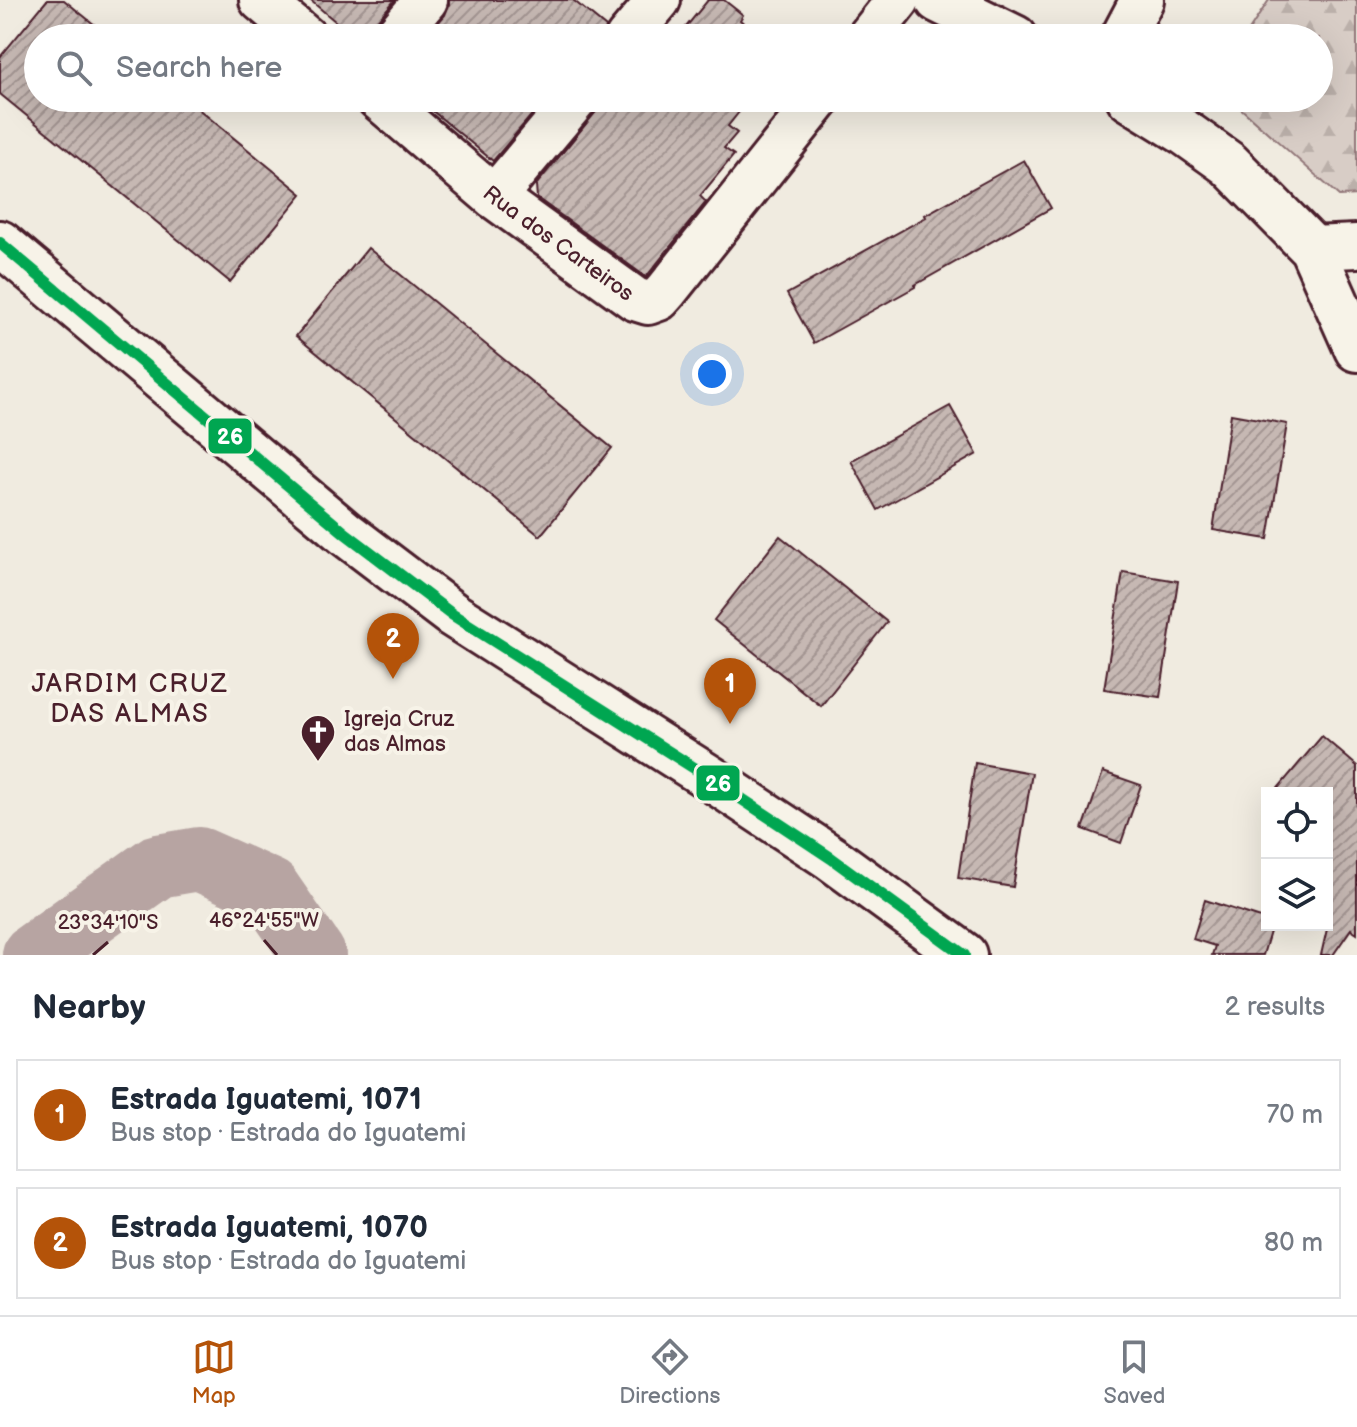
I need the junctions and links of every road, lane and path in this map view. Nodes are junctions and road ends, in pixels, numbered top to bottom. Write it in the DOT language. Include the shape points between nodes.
graph roads {
  1 [pos="261,0"];
  2 [pos="426,0"];
  3 [pos="659,0"];
  4 [pos="898,0"];
  5 [pos="938,0"];
  6 [pos="1142,0"];
  7 [pos="289,24"];
  8 [pos="406,24"];
  9 [pos="639,24"];
  10 [pos="879,24"];
  11 [pos="987,24"];
  12 [pos="1129,24"];
  13 [pos="394,112"];
  14 [pos="565,112"];
  15 [pos="809,112"];
  16 [pos="1152,112"];
  17 [pos="494,197"];
  18 [pos="0,243"];
  19 [pos="1357,246"];
  20 [pos="1312,248"];
  21 [pos="1357,349"];
  22 [pos="964,955"];
  1 -- 7 [label="street"];
  2 -- 8 [label="street"];
  3 -- 9 [label="street"];
  4 -- 10 [label="street"];
  5 -- 11 [label="main road"];
  6 -- 12 [label="street"];
  13 -- 17 [label="street, Rua dos Carteiros"];
  14 -- 17 [label="street"];
  15 -- 17 [label="street, Rua dos Carteiros" via="667,290 648,303 635,299"];
  16 -- 20 [label="main road" via="1229,164"];
  18 -- 22 [label="main road" via="345,533 453,615 819,850"];
  19 -- 20 [label="street"];
  20 -- 21 [label="main road"];
}
